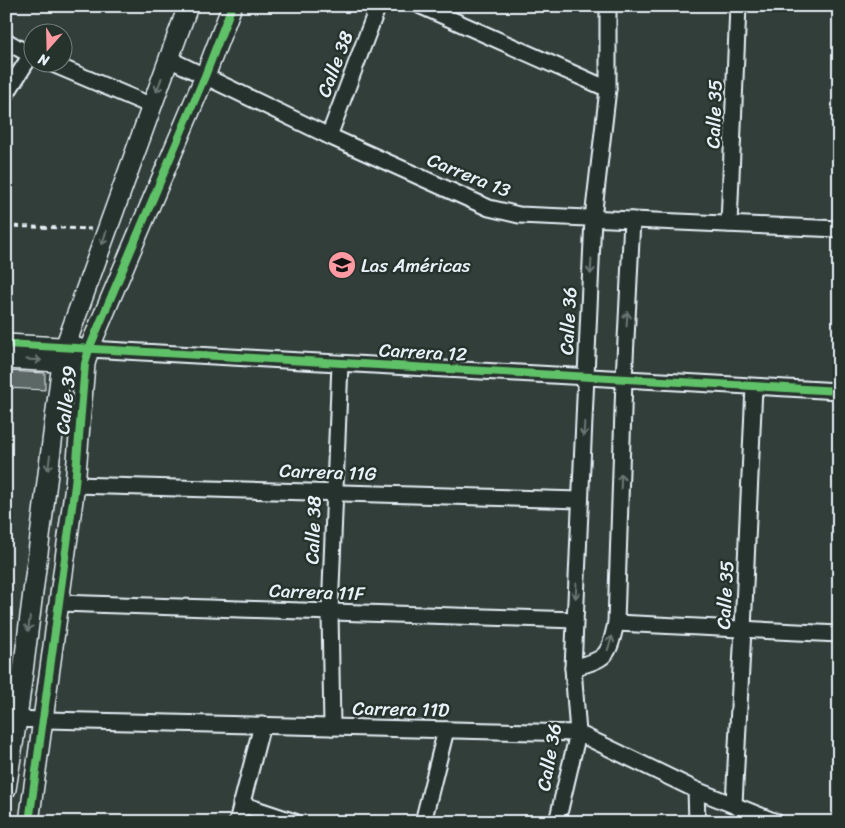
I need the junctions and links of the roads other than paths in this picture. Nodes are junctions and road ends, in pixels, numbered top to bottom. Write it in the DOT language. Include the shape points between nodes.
graph roads {
  1 [pos="188,6"];
  2 [pos="232,6"];
  3 [pos="378,6"];
  4 [pos="421,6"];
  5 [pos="608,6"];
  6 [pos="738,6"];
  7 [pos="6,41"];
  8 [pos="22,50"];
  9 [pos="169,59"];
  10 [pos="22,71"];
  11 [pos="72,72"];
  12 [pos="205,76"];
  13 [pos="608,89"];
  14 [pos="6,94"];
  15 [pos="152,106"];
  16 [pos="329,136"];
  17 [pos="593,218"];
  18 [pos="632,220"];
  19 [pos="730,224"];
  20 [pos="839,229"];
  21 [pos="6,344"];
  22 [pos="64,355"];
  23 [pos="87,356"];
  24 [pos="6,359"];
  25 [pos="340,364"];
  26 [pos="586,377"];
  27 [pos="624,379"];
  28 [pos="754,387"];
  29 [pos="839,391"];
  30 [pos="75,485"];
  31 [pos="335,492"];
  32 [pos="580,500"];
  33 [pos="59,603"];
  34 [pos="330,612"];
  35 [pos="575,620"];
  36 [pos="616,623"];
  37 [pos="743,629"];
  38 [pos="839,634"];
  39 [pos="573,668"];
  40 [pos="12,719"];
  41 [pos="44,720"];
  42 [pos="262,726"];
  43 [pos="332,727"];
  44 [pos="446,730"];
  45 [pos="578,733"];
  46 [pos="6,789"];
  47 [pos="696,790"];
  48 [pos="241,804"];
  49 [pos="734,804"];
  50 [pos="29,822"];
  51 [pos="237,822"];
  52 [pos="295,822"];
  53 [pos="423,822"];
  54 [pos="556,822"];
  55 [pos="697,822"];
  56 [pos="776,822"];
  1 -- 9 [label="street, Calle 39"];
  2 -- 12 [label="street, Calle 39"];
  3 -- 16 [label="street, Calle 38"];
  4 -- 13 [label="street"];
  5 -- 13 [label="street, Calle 36"];
  6 -- 19 [label="street, Calle 35"];
  7 -- 8 [label="street"];
  9 -- 12 [label="street, Carrera 13"];
  9 -- 15 [label="street, Calle 39, one-way"];
  10 -- 14 [label="street"];
  11 -- 15 [label="street"];
  12 -- 16 [label="street, Carrera 13"];
  12 -- 23 [label="street, Calle 39"];
  13 -- 17 [label="street, Calle 36"];
  15 -- 22 [label="street, Calle 39, one-way"];
  16 -- 17 [label="street, Carrera 13" via="489,208 520,215"];
  17 -- 18 [label="street, Carrera 13"];
  17 -- 26 [label="street, Calle 36, one-way"];
  18 -- 19 [label="street, Carrera 13"];
  27 -- 18 [label="street, one-way"];
  19 -- 20 [label="street, Carrera 13"];
  21 -- 22 [label="street, Carrera 12"];
  22 -- 23 [label="street, Carrera 12"];
  24 -- 22 [label="street, Carrera 12, one-way"];
  22 -- 40 [label="street, Calle 39, one-way"];
  23 -- 25 [label="street, Carrera 12"];
  23 -- 30 [label="street, Calle 39"];
  25 -- 26 [label="street, Carrera 12"];
  25 -- 31 [label="street, Calle 38"];
  26 -- 27 [label="street, Carrera 12"];
  26 -- 32 [label="street, Calle 36, one-way"];
  27 -- 28 [label="street, Carrera 12"];
  36 -- 27 [label="street, one-way"];
  28 -- 29 [label="street, Carrera 12"];
  28 -- 37 [label="street, Calle 35"];
  30 -- 31 [label="street, Carrera 11G"];
  30 -- 33 [label="street, Calle 39"];
  31 -- 32 [label="street, Carrera 11G"];
  31 -- 34 [label="street, Calle 38"];
  32 -- 35 [label="street, Calle 36, one-way"];
  33 -- 34 [label="street, Carrera 11F"];
  33 -- 41 [label="street, Calle 39"];
  34 -- 35 [label="street, Carrera 11F"];
  34 -- 43 [label="street, Calle 38"];
  35 -- 39 [label="street, Calle 36"];
  36 -- 37 [label="street"];
  39 -- 36 [label="street, one-way" via="598,661 610,649"];
  37 -- 38 [label="street"];
  37 -- 49 [label="street, Calle 35"];
  39 -- 45 [label="street, Calle 36"];
  40 -- 41 [label="street, Carrera 11D"];
  40 -- 46 [label="street, Calle 39"];
  41 -- 42 [label="street, Carrera 11D"];
  41 -- 50 [label="street, Calle 39"];
  42 -- 43 [label="street, Carrera 11D"];
  42 -- 48 [label="street"];
  43 -- 44 [label="street, Carrera 11D"];
  44 -- 45 [label="street, Carrera 11D"];
  44 -- 53 [label="street"];
  45 -- 47 [label="street, Carrera 11D"];
  45 -- 54 [label="street, Calle 36"];
  47 -- 49 [label="street, Carrera 11D"];
  47 -- 55 [label="street"];
  48 -- 51 [label="street"];
  48 -- 52 [label="street"];
  49 -- 56 [label="street, Carrera 11D"];
}
